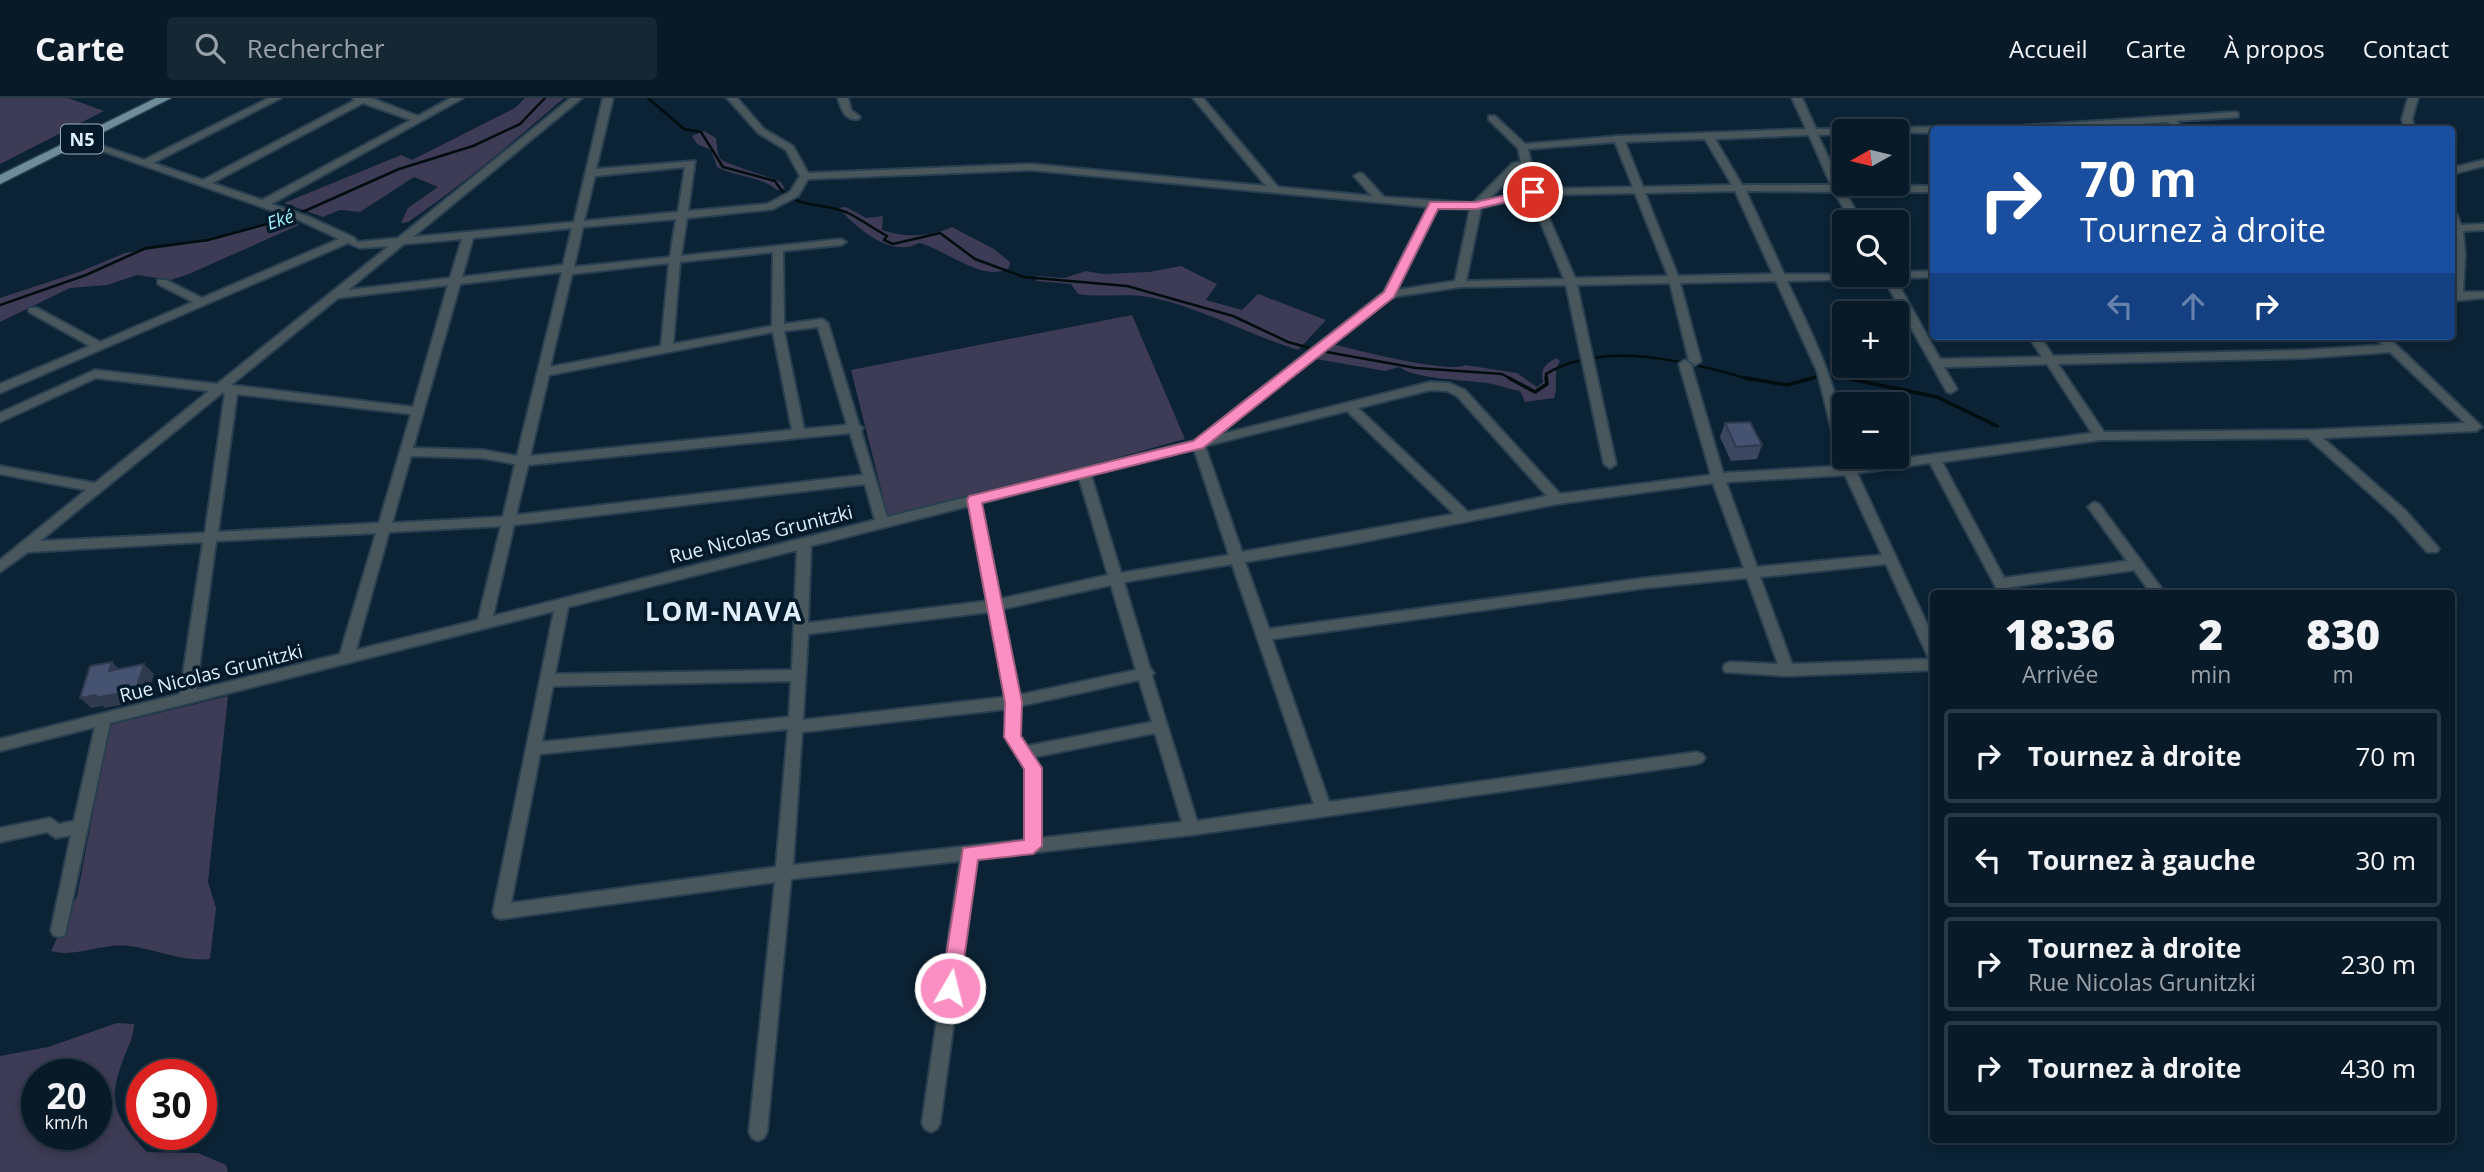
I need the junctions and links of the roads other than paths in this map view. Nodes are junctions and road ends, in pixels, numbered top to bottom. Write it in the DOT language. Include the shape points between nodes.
graph roads {
  1 [pos="165,98"];
  2 [pos="276,98"];
  3 [pos="458,98"];
  4 [pos="577,98"];
  5 [pos="608,98"];
  6 [pos="732,98"];
  7 [pos="843,98"];
  8 [pos="1198,98"];
  9 [pos="1797,98"];
  10 [pos="2413,98"];
  11 [pos="362,99"];
  12 [pos="2235,115"];
  13 [pos="855,117"];
  14 [pos="1492,118"];
  15 [pos="418,119"];
  16 [pos="2170,119"];
  17 [pos="2100,126"];
  18 [pos="2176,126"];
  19 [pos="2409,126"];
  20 [pos="1909,130"];
  21 [pos="1930,130"];
  22 [pos="1832,132"];
  23 [pos="1815,133"];
  24 [pos="1709,137"];
  25 [pos="1619,139"];
  26 [pos="79,141"];
  27 [pos="1523,148"];
  28 [pos="147,162"];
  29 [pos="2484,163"];
  30 [pos="1528,164"];
  31 [pos="2455,170"];
  32 [pos="591,173"];
  33 [pos="1832,175"];
  34 [pos="805,176"];
  35 [pos="1359,176"];
  36 [pos="0,180"];
  37 [pos="205,183"];
  38 [pos="1832,187"];
  39 [pos="1739,188"];
  40 [pos="1909,188"];
  41 [pos="1930,189"];
  42 [pos="1275,190"];
  43 [pos="1533,192"];
  44 [pos="1641,192"];
  45 [pos="1381,200"];
  46 [pos="263,204"];
  47 [pos="1434,205"];
  48 [pos="1476,205"];
  49 [pos="681,216"];
  50 [pos="578,225"];
  51 [pos="2484,227"];
  52 [pos="2455,228"];
  53 [pos="468,236"];
  54 [pos="349,239"];
  55 [pos="402,240"];
  56 [pos="841,242"];
  57 [pos="360,245"];
  58 [pos="778,248"];
  59 [pos="379,259"];
  60 [pos="675,259"];
  61 [pos="2456,260"];
  62 [pos="568,269"];
  63 [pos="1930,274"];
  64 [pos="1909,275"];
  65 [pos="1832,276"];
  66 [pos="1780,277"];
  67 [pos="2455,278"];
  68 [pos="1674,279"];
  69 [pos="1571,281"];
  70 [pos="162,282"];
  71 [pos="454,282"];
  72 [pos="1460,284"];
  73 [pos="1894,287"];
  74 [pos="1389,294"];
  75 [pos="332,295"];
  76 [pos="2484,295"];
  77 [pos="2455,297"];
  78 [pos="201,302"];
  79 [pos="33,310"];
  80 [pos="778,328"];
  81 [pos="2037,340"];
  82 [pos="2384,340"];
  83 [pos="99,346"];
  84 [pos="667,348"];
  85 [pos="2392,348"];
  86 [pos="2049,359"];
  87 [pos="1935,363"];
  88 [pos="544,372"];
  89 [pos="0,389"];
  90 [pos="227,389"];
  91 [pos="1951,389"];
  92 [pos="1832,406"];
  93 [pos="1350,407"];
  94 [pos="417,411"];
  95 [pos="0,418"];
  96 [pos="857,428"];
  97 [pos="799,434"];
  98 [pos="2311,434"];
  99 [pos="2100,436"];
  100 [pos="1198,444"];
  101 [pos="405,452"];
  102 [pos="1909,459"];
  103 [pos="1934,459"];
  104 [pos="523,461"];
  105 [pos="1832,462"];
  106 [pos="1610,464"];
  107 [pos="1850,469"];
  108 [pos="0,470"];
  109 [pos="1084,472"];
  110 [pos="1718,478"];
  111 [pos="870,479"];
  112 [pos="97,488"];
  113 [pos="1557,499"];
  114 [pos="974,500"];
  115 [pos="2094,507"];
  116 [pos="1464,516"];
  117 [pos="508,521"];
  118 [pos="882,523"];
  119 [pos="383,528"];
  120 [pos="212,538"];
  121 [pos="804,543"];
  122 [pos="25,547"];
  123 [pos="2432,549"];
  124 [pos="1239,558"];
  125 [pos="1892,559"];
  126 [pos="2137,565"];
  127 [pos="0,567"];
  128 [pos="1754,572"];
  129 [pos="1118,578"];
  130 [pos="2003,588"];
  131 [pos="2156,590"];
  132 [pos="562,604"];
  133 [pos="992,606"];
  134 [pos="484,624"];
  135 [pos="802,629"];
  136 [pos="1264,635"];
  137 [pos="1930,646"];
  138 [pos="346,659"];
  139 [pos="1930,664"];
  140 [pos="1730,668"];
  141 [pos="1787,670"];
  142 [pos="1147,673"];
  143 [pos="799,675"];
  144 [pos="547,680"];
  145 [pos="187,699"];
  146 [pos="1013,702"];
  147 [pos="104,719"];
  148 [pos="796,725"];
  149 [pos="1162,726"];
  150 [pos="0,745"];
  151 [pos="533,749"];
  152 [pos="1023,753"];
  153 [pos="1697,758"];
  154 [pos="1323,808"];
  155 [pos="81,827"];
  156 [pos="1191,828"];
  157 [pos="0,835"];
  158 [pos="1033,846"];
  159 [pos="970,853"];
  160 [pos="786,873"];
  161 [pos="59,930"];
  162 [pos="931,1123"];
  163 [pos="758,1132"];
  1 -- 26 [label="main road, N5"];
  2 -- 28 [label="street"];
  3 -- 15 [label="street"];
  4 -- 55 [label="street"];
  5 -- 32 [label="street"];
  6 -- 34 [label="street" via="761,131 790,148"];
  7 -- 13 [label="street" via="847,111"];
  8 -- 42 [label="street"];
  9 -- 23 [label="street"];
  10 -- 19 [label="street"];
  11 -- 15 [label="street"];
  11 -- 37 [label="street"];
  12 -- 16 [label="street"];
  14 -- 27 [label="street"];
  15 -- 46 [label="street"];
  16 -- 17 [label="street"];
  16 -- 18 [label="street"];
  20 -- 21 [label="street"];
  22 -- 23 [label="street"];
  23 -- 24 [label="street"];
  23 -- 33 [label="street"];
  24 -- 25 [label="street"];
  24 -- 39 [label="street"];
  25 -- 27 [label="street"];
  25 -- 44 [label="street"];
  26 -- 28 [label="street"];
  26 -- 36 [label="main road, N5"];
  27 -- 30 [label="street"];
  28 -- 37 [label="street"];
  29 -- 31 [label="street"];
  30 -- 43 [label="street"];
  30 -- 48 [label="street" via="1517,165"];
  32 -- 49 [label="street" via="691,163"];
  32 -- 50 [label="street"];
  34 -- 42 [label="street" via="1031,167"];
  34 -- 49 [label="street" via="790,196 769,207"];
  35 -- 45 [label="street"];
  37 -- 46 [label="street"];
  38 -- 39 [label="street"];
  39 -- 44 [label="street"];
  39 -- 66 [label="street"];
  40 -- 41 [label="street"];
  42 -- 45 [label="street"];
  43 -- 44 [label="street"];
  43 -- 48 [label="street"];
  43 -- 69 [label="street"];
  44 -- 68 [label="street"];
  45 -- 47 [label="street"];
  46 -- 54 [label="street"];
  47 -- 48 [label="street"];
  47 -- 74 [label="street, Rue Nicolas Grunitzki"];
  48 -- 72 [label="street"];
  49 -- 50 [label="street"];
  49 -- 60 [label="street"];
  50 -- 53 [label="street"];
  50 -- 62 [label="street"];
  51 -- 52 [label="street"];
  52 -- 61 [label="street"];
  53 -- 55 [label="street"];
  53 -- 71 [label="street"];
  54 -- 57 [label="street"];
  54 -- 78 [label="street"];
  55 -- 57 [label="street"];
  55 -- 59 [label="street"];
  56 -- 58 [label="street"];
  57 -- 59 [label="street"];
  58 -- 60 [label="street"];
  58 -- 80 [label="street"];
  59 -- 75 [label="street"];
  60 -- 62 [label="street"];
  60 -- 84 [label="street"];
  61 -- 67 [label="street"];
  62 -- 71 [label="street"];
  62 -- 88 [label="street"];
  63 -- 64 [label="street"];
  65 -- 66 [label="street"];
  66 -- 68 [label="street"];
  66 -- 92 [label="street" via="1824,375"];
  68 -- 69 [label="street"];
  68 -- 110 [label="street"];
  69 -- 72 [label="street"];
  69 -- 106 [label="street"];
  70 -- 78 [label="street"];
  71 -- 75 [label="street"];
  71 -- 94 [label="street"];
  72 -- 74 [label="street"];
  73 -- 87 [label="street"];
  74 -- 100 [label="street, Rue Nicolas Grunitzki"];
  75 -- 90 [label="street"];
  76 -- 77 [label="street"];
  78 -- 83 [label="street"];
  79 -- 83 [label="street"];
  80 -- 84 [label="street"];
  80 -- 96 [label="street" via="822,323"];
  80 -- 97 [label="street"];
  81 -- 86 [label="street"];
  82 -- 85 [label="street"];
  83 -- 89 [label="street"];
  84 -- 88 [label="street"];
  85 -- 86 [label="street"];
  85 -- 98 [label="street" via="2476,427"];
  86 -- 87 [label="street"];
  86 -- 99 [label="street"];
  87 -- 91 [label="street"];
  88 -- 104 [label="street"];
  90 -- 94 [label="street"];
  90 -- 95 [label="street" via="95,374"];
  90 -- 112 [label="street"];
  90 -- 120 [label="street"];
  93 -- 100 [label="street"];
  93 -- 113 [label="street" via="1430,386 1449,387 1461,393"];
  93 -- 116 [label="street"];
  94 -- 101 [label="street"];
  96 -- 97 [label="street"];
  96 -- 111 [label="street"];
  97 -- 104 [label="street"];
  98 -- 99 [label="street"];
  98 -- 123 [label="street" via="2400,513"];
  99 -- 103 [label="street"];
  100 -- 109 [label="street, Rue Nicolas Grunitzki"];
  100 -- 124 [label="street"];
  101 -- 104 [label="street" via="471,453"];
  101 -- 119 [label="street"];
  102 -- 103 [label="street"];
  103 -- 130 [label="street"];
  104 -- 117 [label="street"];
  105 -- 110 [label="street"];
  107 -- 125 [label="street"];
  108 -- 112 [label="street"];
  109 -- 114 [label="street, Rue Nicolas Grunitzki"];
  109 -- 129 [label="street"];
  110 -- 113 [label="street"];
  110 -- 128 [label="street"];
  111 -- 117 [label="street"];
  111 -- 118 [label="street"];
  112 -- 122 [label="street"];
  113 -- 116 [label="street"];
  114 -- 118 [label="street, Rue Nicolas Grunitzki"];
  114 -- 133 [label="street"];
  115 -- 126 [label="street"];
  116 -- 124 [label="street"];
  117 -- 119 [label="street"];
  117 -- 134 [label="street"];
  118 -- 121 [label="street, Rue Nicolas Grunitzki"];
  119 -- 120 [label="street"];
  119 -- 138 [label="street"];
  120 -- 122 [label="street"];
  120 -- 145 [label="street"];
  121 -- 132 [label="street, Rue Nicolas Grunitzki"];
  121 -- 135 [label="street"];
  122 -- 127 [label="street"];
  124 -- 129 [label="street"];
  124 -- 136 [label="street"];
  125 -- 128 [label="street"];
  125 -- 137 [label="street"];
  126 -- 130 [label="street"];
  126 -- 131 [label="street"];
  128 -- 136 [label="street"];
  128 -- 141 [label="street"];
  129 -- 133 [label="street"];
  129 -- 142 [label="street"];
  132 -- 134 [label="street, Rue Nicolas Grunitzki"];
  132 -- 144 [label="street"];
  133 -- 135 [label="street"];
  133 -- 146 [label="street"];
  134 -- 138 [label="street, Rue Nicolas Grunitzki"];
  135 -- 143 [label="street"];
  136 -- 154 [label="street"];
  138 -- 145 [label="street, Rue Nicolas Grunitzki"];
  139 -- 141 [label="street"];
  140 -- 141 [label="street"];
  142 -- 146 [label="street"];
  142 -- 149 [label="street"];
  143 -- 144 [label="street"];
  143 -- 148 [label="street"];
  144 -- 151 [label="street"];
  145 -- 147 [label="street, Rue Nicolas Grunitzki"];
  146 -- 148 [label="street"];
  146 -- 152 [label="street" via="1013,737"];
  147 -- 150 [label="street, Rue Nicolas Grunitzki"];
  147 -- 155 [label="street"];
  148 -- 151 [label="street"];
  148 -- 160 [label="street"];
  149 -- 152 [label="street"];
  149 -- 156 [label="street"];
  151 -- 160 [label="street" via="501,912"];
  152 -- 158 [label="street" via="1033,768"];
  153 -- 154 [label="street"];
  154 -- 156 [label="street"];
  155 -- 157 [label="street" via="56,831 50,825"];
  155 -- 161 [label="street"];
  156 -- 158 [label="street"];
  158 -- 159 [label="street"];
  159 -- 160 [label="street"];
  159 -- 162 [label="street"];
  160 -- 163 [label="street"];
}
